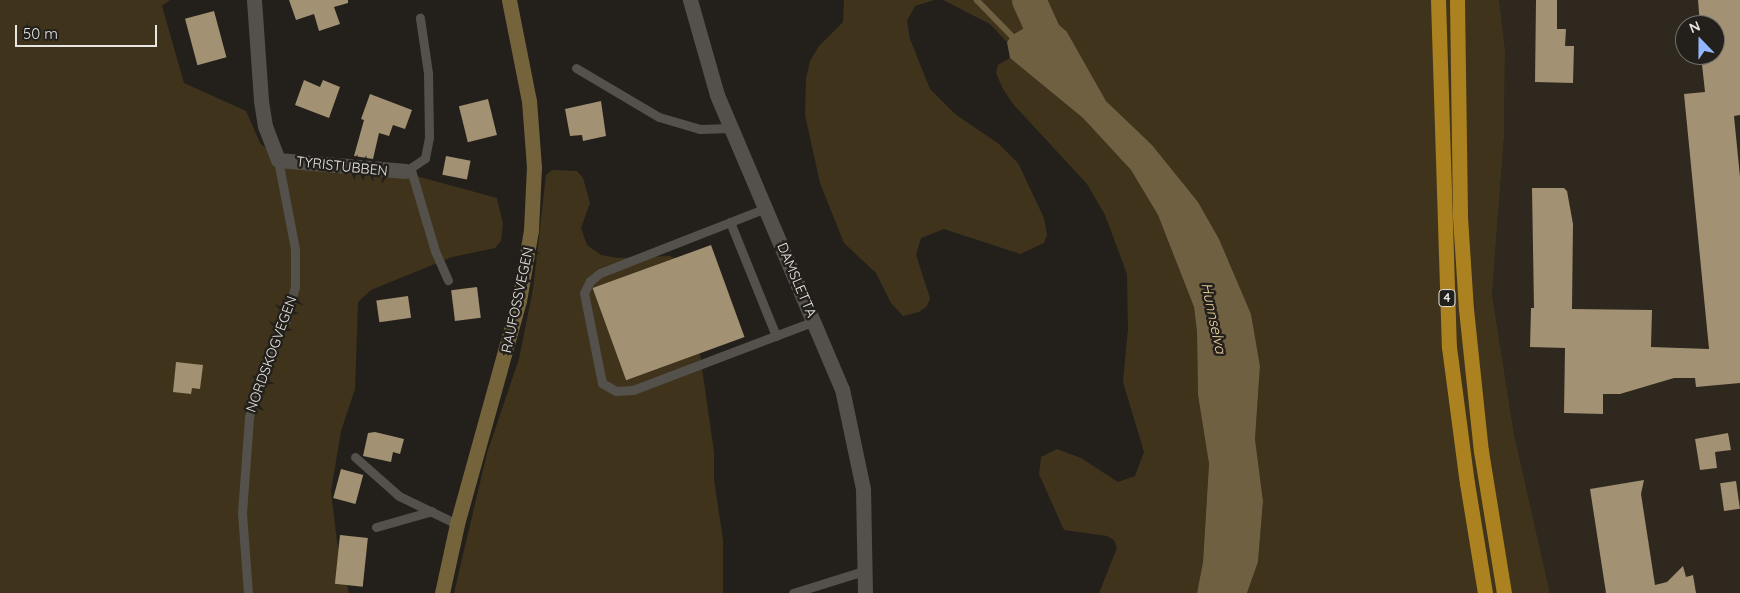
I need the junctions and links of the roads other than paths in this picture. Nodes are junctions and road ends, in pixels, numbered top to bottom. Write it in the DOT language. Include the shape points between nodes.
graph roads {
  1 [pos="254,0"];
  2 [pos="509,0"];
  3 [pos="690,0"];
  4 [pos="1438,0"];
  5 [pos="1457,0"];
  6 [pos="420,18"];
  7 [pos="576,68"];
  8 [pos="731,128"];
  9 [pos="278,160"];
  10 [pos="408,171"];
  11 [pos="766,208"];
  12 [pos="730,222"];
  13 [pos="448,280"];
  14 [pos="815,321"];
  15 [pos="776,336"];
  16 [pos="354,457"];
  17 [pos="432,511"];
  18 [pos="456,524"];
  19 [pos="376,527"];
  20 [pos="867,570"];
  21 [pos="248,593"];
  22 [pos="442,593"];
  23 [pos="793,593"];
  24 [pos="866,593"];
  25 [pos="1485,593"];
  26 [pos="1504,593"];
  1 -- 9 [label="street, NORDSKOGVEGEN" via="262,110"];
  2 -- 18 [label="main road, RAUFOSSVEGEN" via="531,118 534,167 531,230 504,365"];
  3 -- 8 [label="street, DAMSLETTA" via="717,95"];
  4 -- 25 [label="highway, 4" via="1449,348"];
  5 -- 26 [label="highway, 4" via="1460,217 1466,310 1481,451"];
  6 -- 10 [label="lane" via="428,73 429,137 425,158"];
  7 -- 8 [label="lane" via="659,117 700,129"];
  8 -- 11 [label="street, DAMSLETTA"];
  9 -- 10 [label="street, TYRISTUBBEN"];
  9 -- 21 [label="lane, NORDSKOGVEGEN" via="295,249 295,287 286,320 259,382 249,417 242,513"];
  10 -- 13 [label="lane"];
  11 -- 12 [label="lane"];
  11 -- 14 [label="street, DAMSLETTA"];
  12 -- 15 [label="lane"];
  12 -- 15 [label="lane" via="600,273 590,282 584,292 602,383 616,391 633,390"];
  14 -- 15 [label="lane"];
  14 -- 20 [label="street, DAMSLETTA" via="842,389 863,489"];
  16 -- 17 [label="lane" via="399,496"];
  17 -- 18 [label="lane"];
  17 -- 19 [label="lane"];
  18 -- 22 [label="main road, RAUFOSSVEGEN"];
  20 -- 23 [label="lane"];
  20 -- 24 [label="street, DAMSLETTA"];
}
